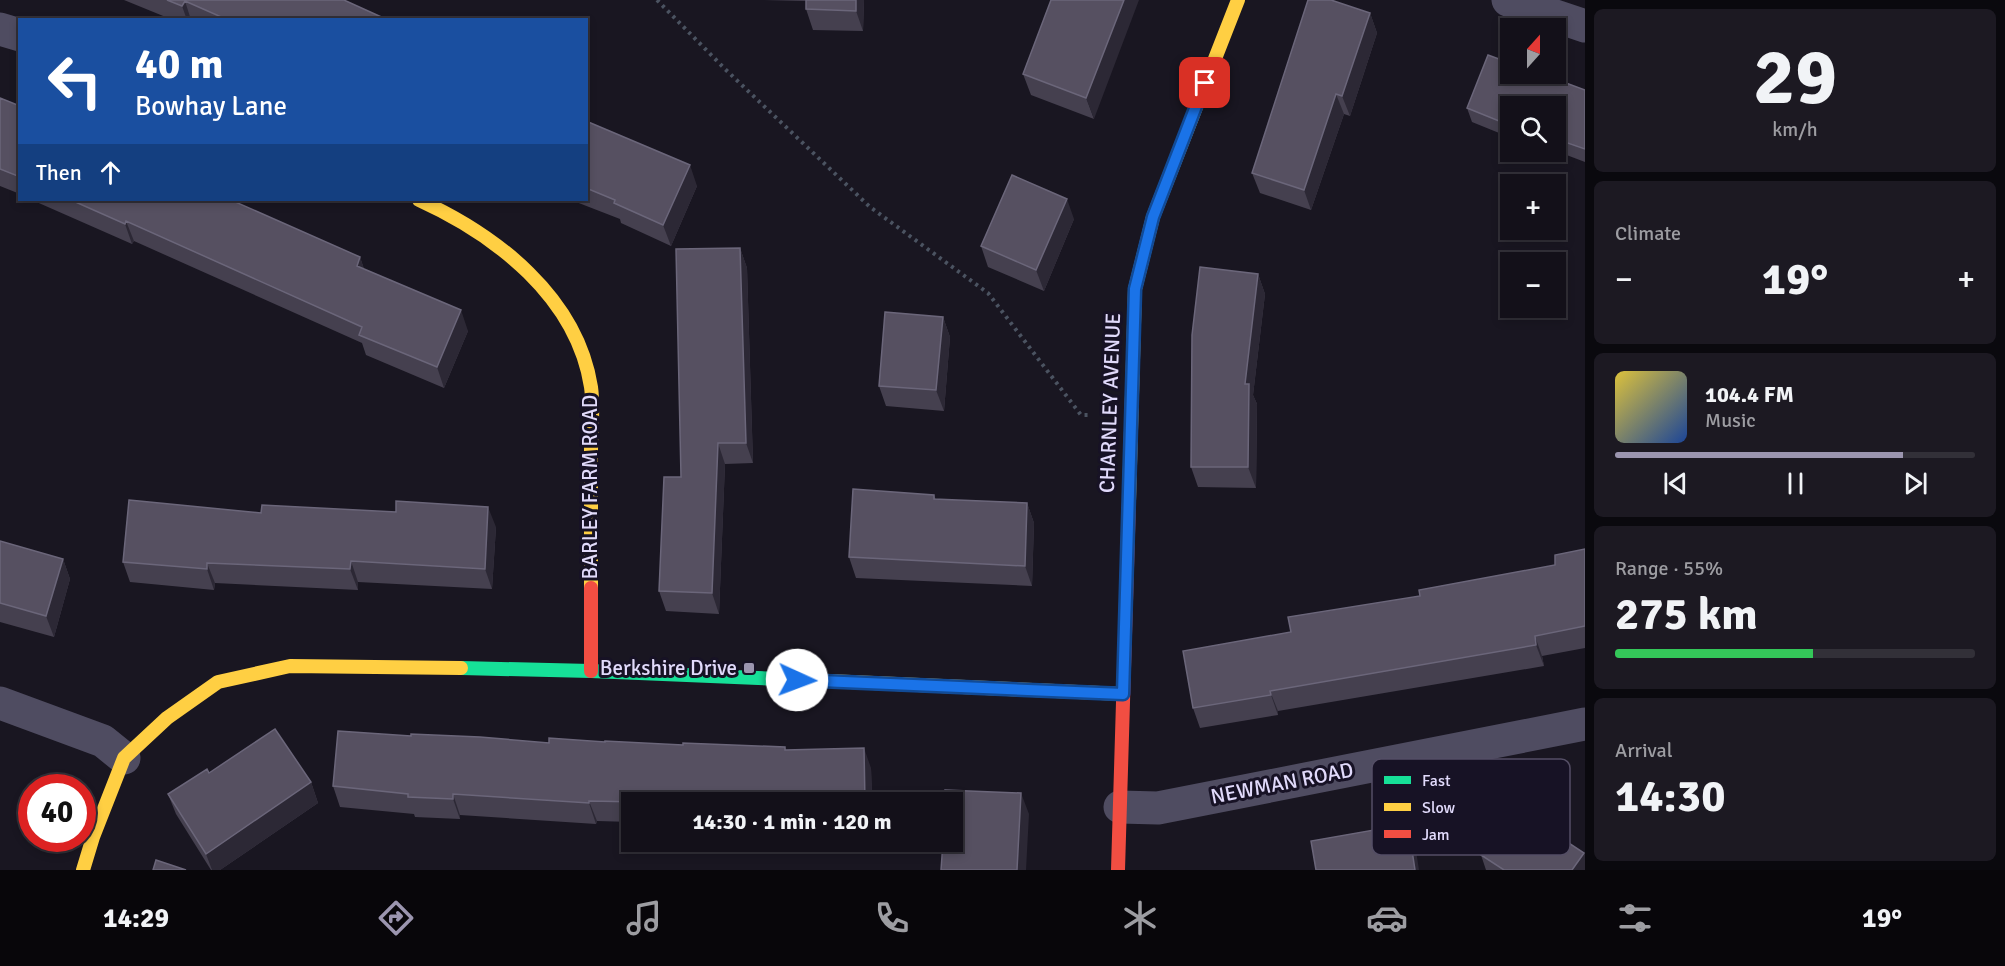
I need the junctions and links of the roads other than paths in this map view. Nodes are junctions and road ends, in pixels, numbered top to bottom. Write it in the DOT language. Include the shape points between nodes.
graph roads {
  1 [pos="1238,0"];
  2 [pos="1508,0"];
  3 [pos="1585,26"];
  4 [pos="0,29"];
  5 [pos="18,34"];
  6 [pos="422,201"];
  7 [pos="591,671"];
  8 [pos="1123,694"];
  9 [pos="0,703"];
  10 [pos="1585,724"];
  11 [pos="124,758"];
  12 [pos="1407,759"];
  13 [pos="1372,766"];
  14 [pos="1120,807"];
  15 [pos="83,870"];
  16 [pos="1119,870"];
  1 -- 8 [label="street, CHARNLEY AVENUE" via="1153,217 1135,289"];
  2 -- 3 [label="street"];
  4 -- 5 [label="street"];
  6 -- 7 [label="street, BARLEY FARM ROAD" via="444,210 503,248 535,279 581,350 591,389"];
  7 -- 8 [label="street"];
  7 -- 11 [label="street" via="290,666 218,682 167,718"];
  8 -- 14 [label="street, CHARNLEY AVENUE"];
  9 -- 11 [label="street" via="103,741"];
  10 -- 12 [label="street, NEWMAN ROAD"];
  11 -- 15 [label="street"];
  13 -- 14 [label="street, NEWMAN ROAD" via="1158,808"];
  14 -- 16 [label="street, CHARNLEY AVENUE"];
}
